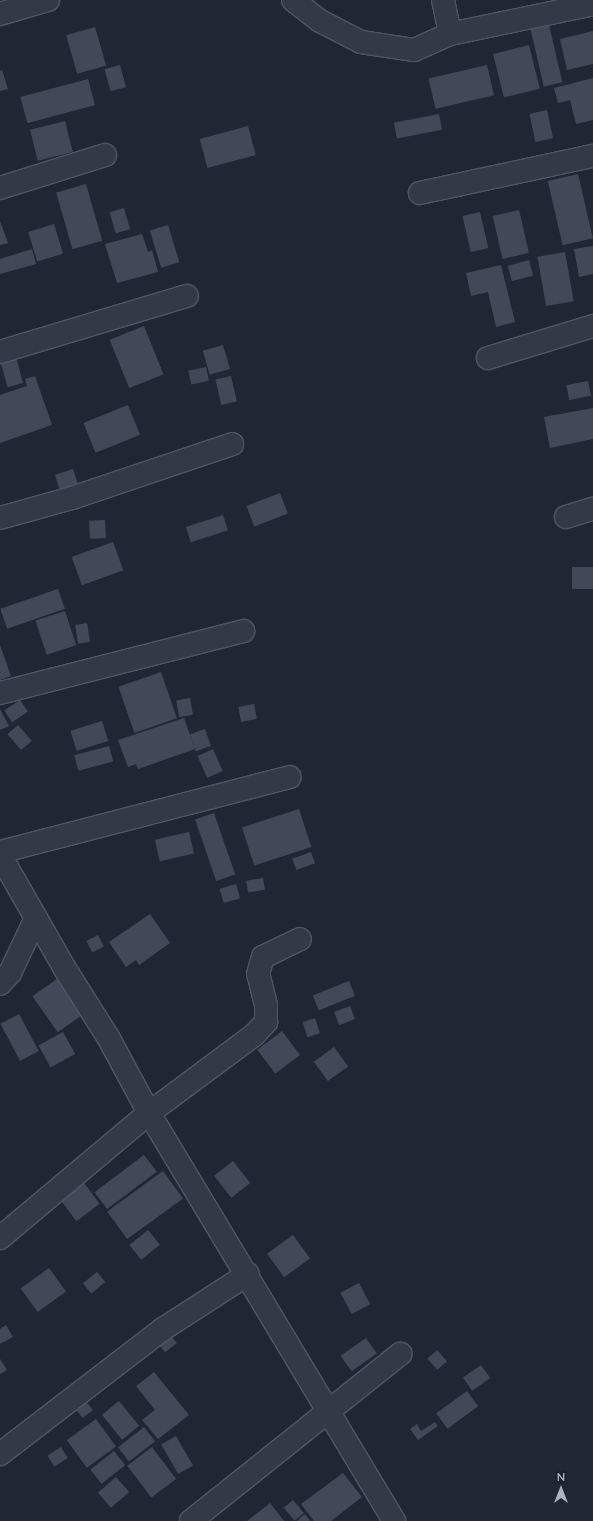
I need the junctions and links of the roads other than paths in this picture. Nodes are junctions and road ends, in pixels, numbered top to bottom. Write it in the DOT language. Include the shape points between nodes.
graph roads {
  1 [pos="48,0"];
  2 [pos="293,0"];
  3 [pos="443,0"];
  4 [pos="593,4"];
  5 [pos="0,14"];
  6 [pos="450,34"];
  7 [pos="105,155"];
  8 [pos="593,156"];
  9 [pos="0,188"];
  10 [pos="420,193"];
  11 [pos="187,296"];
  12 [pos="593,326"];
  13 [pos="0,352"];
  14 [pos="488,358"];
  15 [pos="232,444"];
  16 [pos="593,509"];
  17 [pos="566,517"];
  18 [pos="0,518"];
  19 [pos="243,631"];
  20 [pos="0,693"];
  21 [pos="289,777"];
  22 [pos="0,852"];
  23 [pos="0,855"];
  24 [pos="36,918"];
  25 [pos="300,939"];
  26 [pos="0,984"];
  27 [pos="149,1113"];
  28 [pos="0,1238"];
  29 [pos="248,1274"];
  30 [pos="400,1354"];
  31 [pos="328,1409"];
  32 [pos="0,1454"];
  33 [pos="191,1521"];
  34 [pos="394,1521"];
  1 -- 5 [label="street"];
  2 -- 6 [label="street" via="320,22 361,42 414,50"];
  3 -- 6 [label="street"];
  4 -- 6 [label="street"];
  7 -- 9 [label="street"];
  8 -- 10 [label="street"];
  11 -- 13 [label="street"];
  12 -- 14 [label="street"];
  15 -- 18 [label="street" via="72,498"];
  16 -- 17 [label="street"];
  19 -- 20 [label="street"];
  21 -- 22 [label="street"];
  23 -- 24 [label="street"];
  24 -- 26 [label="street" via="10,974"];
  24 -- 27 [label="street" via="108,1037"];
  25 -- 27 [label="street" via="263,957 258,974 266,1005 266,1022 254,1035"];
  27 -- 28 [label="street"];
  27 -- 29 [label="street"];
  29 -- 31 [label="street"];
  29 -- 32 [label="street" via="163,1329"];
  30 -- 31 [label="street"];
  31 -- 33 [label="street"];
  31 -- 34 [label="street"];
}
